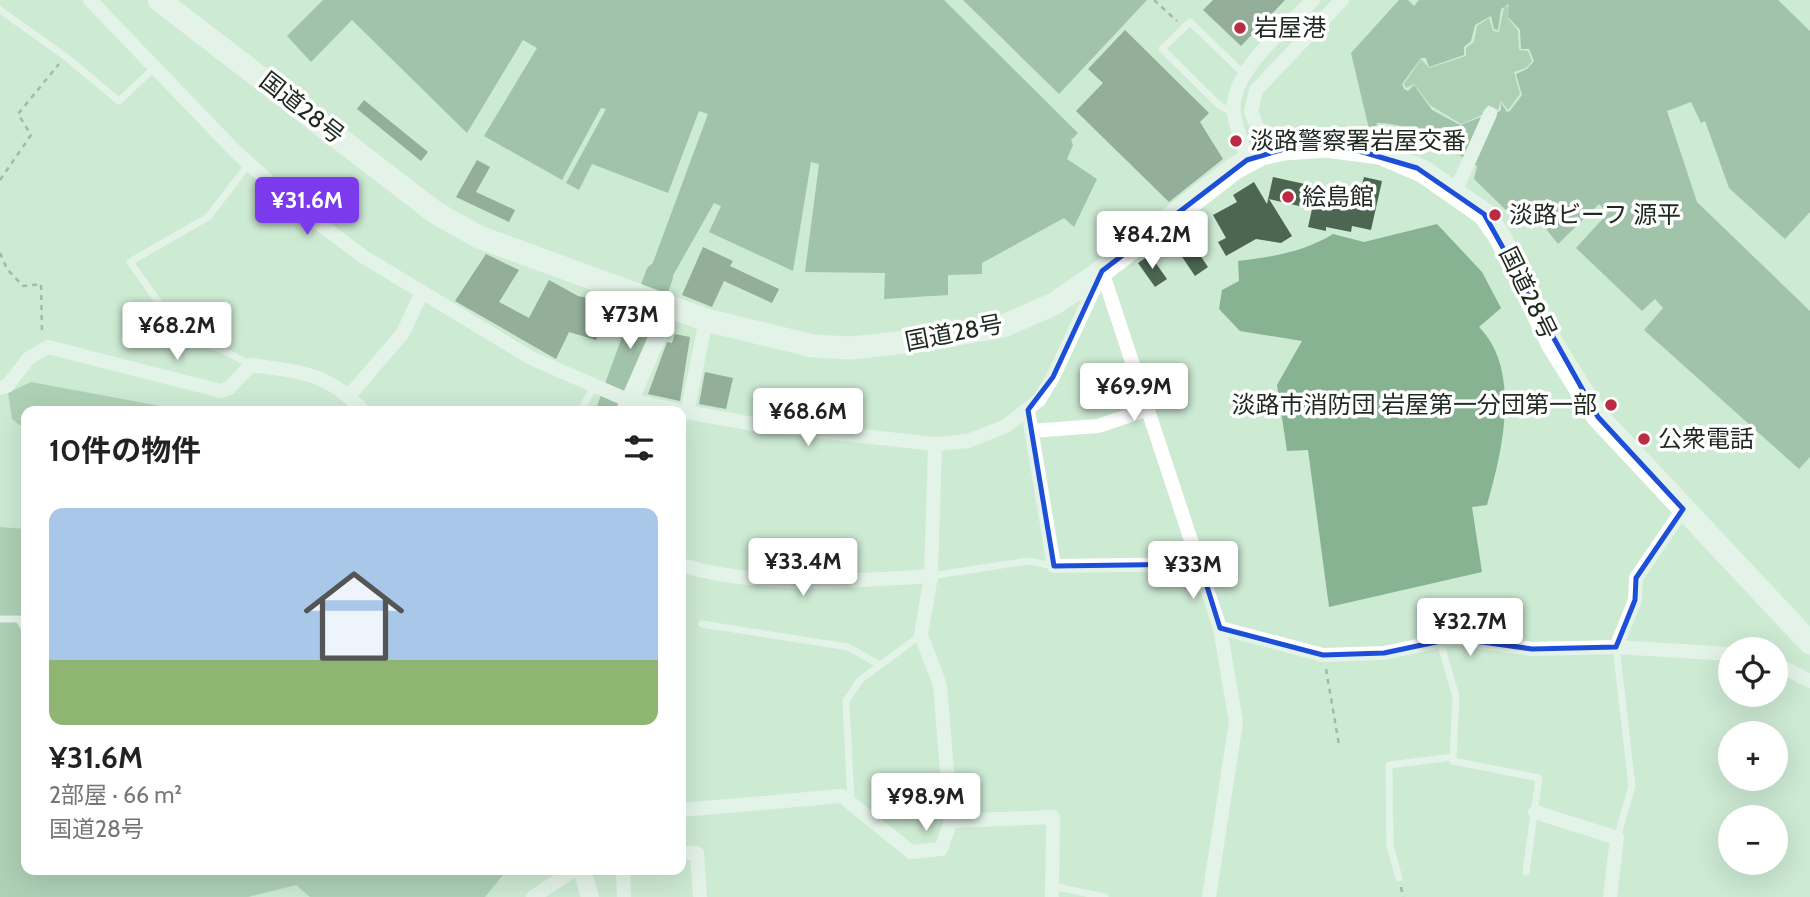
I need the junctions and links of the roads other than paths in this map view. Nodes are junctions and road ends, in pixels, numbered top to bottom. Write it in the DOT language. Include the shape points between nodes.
graph roads {
  1 [pos="90,0"];
  2 [pos="159,0"];
  3 [pos="1313,0"];
  4 [pos="1342,0"];
  5 [pos="0,9"];
  6 [pos="155,68"];
  7 [pos="1243,73"];
  8 [pos="1234,113"];
  9 [pos="1490,114"];
  10 [pos="1258,156"];
  11 [pos="250,164"];
  12 [pos="1460,183"];
  13 [pos="1102,271"];
  14 [pos="421,294"];
  15 [pos="667,304"];
  16 [pos="706,320"];
  17 [pos="251,365"];
  18 [pos="0,388"];
  19 [pos="599,389"];
  20 [pos="349,396"];
  21 [pos="626,403"];
  22 [pos="358,406"];
  23 [pos="584,406"];
  24 [pos="645,406"];
  25 [pos="684,406"];
  26 [pos="1148,409"];
  27 [pos="1027,410"];
  28 [pos="686,413"];
  29 [pos="1031,431"];
  30 [pos="935,444"];
  31 [pos="1683,509"];
  32 [pos="1200,564"];
  33 [pos="686,566"];
  34 [pos="1054,566"];
  35 [pos="931,576"];
  36 [pos="0,619"];
  37 [pos="21,623"];
  38 [pos="702,624"];
  39 [pos="1220,628"];
  40 [pos="921,635"];
  41 [pos="1440,641"];
  42 [pos="1810,643"];
  43 [pos="1616,648"];
  44 [pos="1718,653"];
  45 [pos="880,665"];
  46 [pos="1788,670"];
  47 [pos="1810,681"];
  48 [pos="1453,757"];
  49 [pos="851,804"];
  50 [pos="686,810"];
  51 [pos="1535,812"];
  52 [pos="951,821"];
  53 [pos="1617,838"];
  54 [pos="686,853"];
  55 [pos="1526,872"];
  56 [pos="566,875"];
  57 [pos="583,875"];
  58 [pos="623,875"];
  59 [pos="1399,878"];
  60 [pos="1051,891"];
  61 [pos="533,897"];
  62 [pos="590,897"];
  63 [pos="624,897"];
  64 [pos="700,897"];
  65 [pos="1105,897"];
  66 [pos="1209,897"];
  67 [pos="1610,897"];
  1 -- 6 [label="street"];
  2 -- 15 [label="highway, 国道28号" via="436,212 479,237"];
  3 -- 7 [label="street"];
  4 -- 10 [label="street" via="1256,90 1251,112"];
  5 -- 6 [label="lane" via="119,101"];
  6 -- 11 [label="street"];
  7 -- 8 [label="street" via="1234,95"];
  7 -- 8 [label="lane" via="1190,22 1163,49"];
  8 -- 10 [label="street"];
  9 -- 12 [label="street"];
  10 -- 12 [label="highway, 国道28号" via="1326,146 1371,151"];
  10 -- 13 [label="highway, 国道28号"];
  11 -- 14 [label="street" via="299,209"];
  11 -- 17 [label="lane" via="208,217 130,262 184,338"];
  12 -- 31 [label="highway, 国道28号" via="1500,237 1553,345 1598,417"];
  13 -- 16 [label="highway, 国道28号" via="1054,304 1003,326 925,340 851,348 813,346"];
  13 -- 26 [label="street"];
  13 -- 27 [label="street" via="1053,377"];
  14 -- 19 [label="street" via="531,358"];
  14 -- 20 [label="street" via="403,333"];
  15 -- 16 [label="highway, 国道28号"];
  15 -- 21 [label="street"];
  16 -- 25 [label="street"];
  17 -- 18 [label="street" via="221,391 48,347 29,358 7,386"];
  17 -- 20 [label="street" via="315,374"];
  19 -- 21 [label="street"];
  19 -- 23 [label="lane"];
  20 -- 22 [label="street"];
  21 -- 24 [label="street"];
  26 -- 29 [label="street" via="1098,426"];
  26 -- 32 [label="street"];
  27 -- 29 [label="street"];
  27 -- 30 [label="street" via="1006,426 968,441"];
  28 -- 30 [label="street"];
  29 -- 34 [label="street"];
  30 -- 35 [label="street"];
  31 -- 42 [label="highway, 国道28号"];
  31 -- 43 [label="street" via="1636,578 1635,600"];
  32 -- 34 [label="street"];
  32 -- 39 [label="street"];
  33 -- 35 [label="street" via="755,580"];
  34 -- 35 [label="lane" via="1028,561"];
  35 -- 40 [label="street"];
  36 -- 37 [label="lane"];
  38 -- 45 [label="lane" via="848,647"];
  39 -- 41 [label="street" via="1323,655 1384,653"];
  39 -- 66 [label="street" via="1236,722"];
  40 -- 45 [label="lane"];
  40 -- 52 [label="street" via="940,685"];
  41 -- 43 [label="street" via="1455,638 1532,649"];
  41 -- 48 [label="lane" via="1456,697"];
  43 -- 44 [label="street"];
  43 -- 53 [label="lane" via="1632,786"];
  45 -- 49 [label="lane" via="860,680 845,701"];
  46 -- 47 [label="street"];
  48 -- 51 [label="lane" via="1453,761 1539,778"];
  48 -- 59 [label="lane" via="1389,765 1390,846"];
  49 -- 50 [label="street" via="842,796"];
  49 -- 52 [label="street" via="911,852 941,849"];
  51 -- 53 [label="street"];
  51 -- 55 [label="lane"];
  52 -- 60 [label="street" via="1053,817"];
  53 -- 67 [label="street"];
  54 -- 64 [label="street" via="697,853"];
  56 -- 61 [label="street"];
  57 -- 62 [label="street"];
  58 -- 63 [label="street"];
  60 -- 65 [label="lane"];
}
